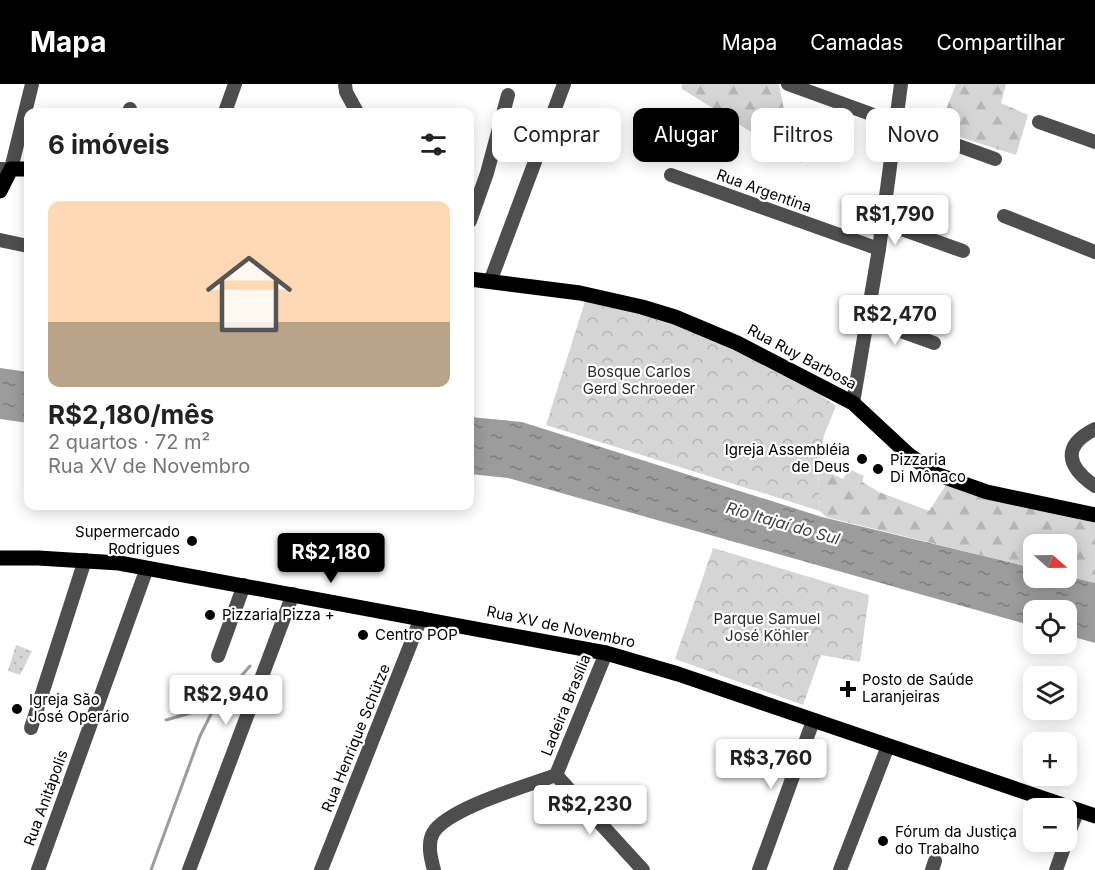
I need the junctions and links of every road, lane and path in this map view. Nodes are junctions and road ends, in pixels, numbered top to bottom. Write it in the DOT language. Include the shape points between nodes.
graph roads {
  1 [pos="32,84"];
  2 [pos="235,84"];
  3 [pos="345,84"];
  4 [pos="564,84"];
  5 [pos="788,84"];
  6 [pos="901,84"];
  7 [pos="508,95"];
  8 [pos="25,108"];
  9 [pos="226,108"];
  10 [pos="355,108"];
  11 [pos="898,108"];
  12 [pos="24,110"];
  13 [pos="866,112"];
  14 [pos="1039,122"];
  15 [pos="1095,142"];
  16 [pos="960,146"];
  17 [pos="995,159"];
  18 [pos="890,162"];
  19 [pos="6,169"];
  20 [pos="24,169"];
  21 [pos="671,175"];
  22 [pos="0,191"];
  23 [pos="474,210"];
  24 [pos="1004,216"];
  25 [pos="882,222"];
  26 [pos="0,240"];
  27 [pos="24,245"];
  28 [pos="879,249"];
  29 [pos="963,251"];
  30 [pos="1095,252"];
  31 [pos="474,280"];
  32 [pos="490,282"];
  33 [pos="867,319"];
  34 [pos="934,343"];
  35 [pos="853,403"];
  36 [pos="1095,429"];
  37 [pos="1095,486"];
  38 [pos="1095,515"];
  39 [pos="85,560"];
  40 [pos="2,562"];
  41 [pos="147,568"];
  42 [pos="244,585"];
  43 [pos="293,594"];
  44 [pos="421,618"];
  45 [pos="606,653"];
  46 [pos="218,656"];
  47 [pos="813,720"];
  48 [pos="31,728"];
  49 [pos="888,746"];
  50 [pos="556,775"];
  51 [pos="1078,810"];
  52 [pos="1095,816"];
  53 [pos="1062,852"];
  54 [pos="38,870"];
  55 [pos="189,870"];
  56 [pos="321,870"];
  57 [pos="434,870"];
  58 [pos="643,870"];
  59 [pos="759,870"];
  60 [pos="840,870"];
  61 [pos="1056,870"];
  1 -- 8 [label="street"];
  2 -- 9 [label="street"];
  3 -- 10 [label="street"];
  4 -- 32 [label="street"];
  5 -- 13 [label="street"];
  6 -- 11 [label="street"];
  7 -- 23 [label="street"];
  12 -- 19 [label="street"];
  14 -- 15 [label="street"];
  16 -- 17 [label="street"];
  18 -- 25 [label="street"];
  19 -- 20 [label="main road"];
  19 -- 22 [label="main road"];
  21 -- 28 [label="street, Rua Argentina"];
  24 -- 30 [label="street"];
  25 -- 28 [label="street"];
  25 -- 29 [label="street"];
  26 -- 27 [label="street"];
  28 -- 33 [label="street"];
  31 -- 32 [label="main road, Rua Ruy Barbosa"];
  32 -- 35 [label="main road, Rua Ruy Barbosa" via="579,293 675,317 737,343"];
  33 -- 34 [label="street"];
  33 -- 35 [label="street"];
  35 -- 38 [label="main road, Rua Ruy Barbosa" via="909,456 936,474 987,492"];
  36 -- 37 [label="street" via="1077,440 1072,463"];
  39 -- 40 [label="main road, Rua XV de Novembro"];
  39 -- 41 [label="main road, Rua XV de Novembro"];
  39 -- 48 [label="street"];
  41 -- 42 [label="main road, Rua XV de Novembro"];
  41 -- 54 [label="street, Rua Anitápolis"];
  42 -- 43 [label="main road, Rua XV de Novembro"];
  42 -- 46 [label="street"];
  43 -- 44 [label="main road, Rua XV de Novembro"];
  43 -- 55 [label="street"];
  44 -- 45 [label="main road, Rua XV de Novembro"];
  44 -- 56 [label="street, Rua Henrique Schütze"];
  45 -- 47 [label="main road, Rua XV de Novembro"];
  45 -- 50 [label="street, Ladeira Brasília"];
  47 -- 49 [label="main road, Rua XV de Novembro"];
  47 -- 59 [label="street"];
  49 -- 51 [label="main road, Rua XV de Novembro"];
  49 -- 60 [label="street"];
  50 -- 57 [label="street, Ladeira Brasília" via="459,812 442,823 431,839"];
  50 -- 58 [label="street"];
  51 -- 52 [label="main road, Rua XV de Novembro"];
  53 -- 61 [label="street"];
}
